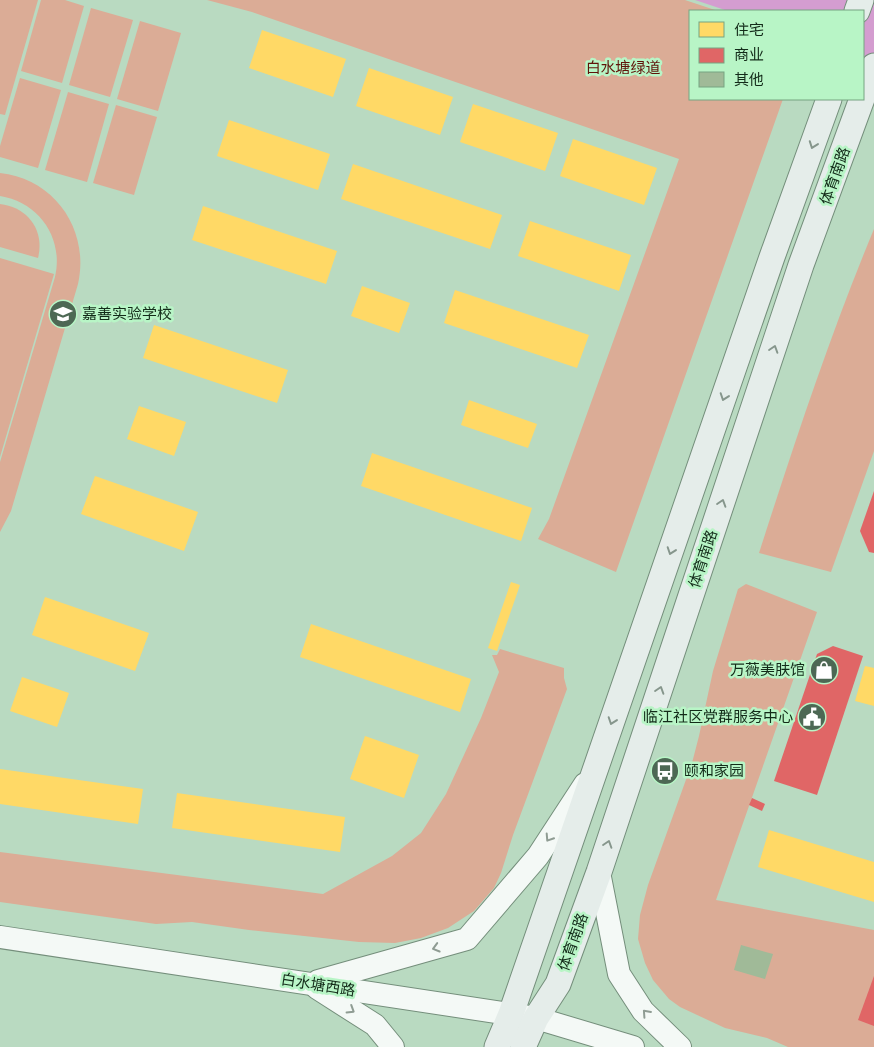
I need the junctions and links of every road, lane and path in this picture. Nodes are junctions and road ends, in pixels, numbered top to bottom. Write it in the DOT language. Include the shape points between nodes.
graph roads {
  1 [pos="874,66"];
  2 [pos="864,95"];
  3 [pos="829,100"];
  4 [pos="862,100"];
  5 [pos="595,768"];
  6 [pos="599,872"];
  7 [pos="0,937"];
  8 [pos="310,983"];
  9 [pos="511,1014"];
  10 [pos="536,1018"];
  11 [pos="393,1047"];
  12 [pos="497,1047"];
  13 [pos="523,1047"];
  14 [pos="633,1047"];
  15 [pos="680,1047"];
  2 -- 1 [label="main road, 体育南路, one-way"];
  3 -- 5 [label="main road, one-way"];
  6 -- 4 [label="main road, 体育南路, one-way" via="798,274"];
  5 -- 8 [label="street, one-way" via="538,856 467,938"];
  5 -- 9 [label="main road"];
  6 -- 10 [label="main road, 体育南路" via="558,984"];
  15 -- 6 [label="street, one-way" via="643,1011 619,974"];
  7 -- 8 [label="street, 白水塘西路"];
  8 -- 9 [label="street, 白水塘西路"];
  8 -- 11 [label="street, one-way" via="375,1025"];
  9 -- 10 [label="street, 白水塘西路"];
  9 -- 12 [label="main road"];
  10 -- 13 [label="main road, 体育南路"];
  10 -- 14 [label="street, 白水塘西路"];
}
